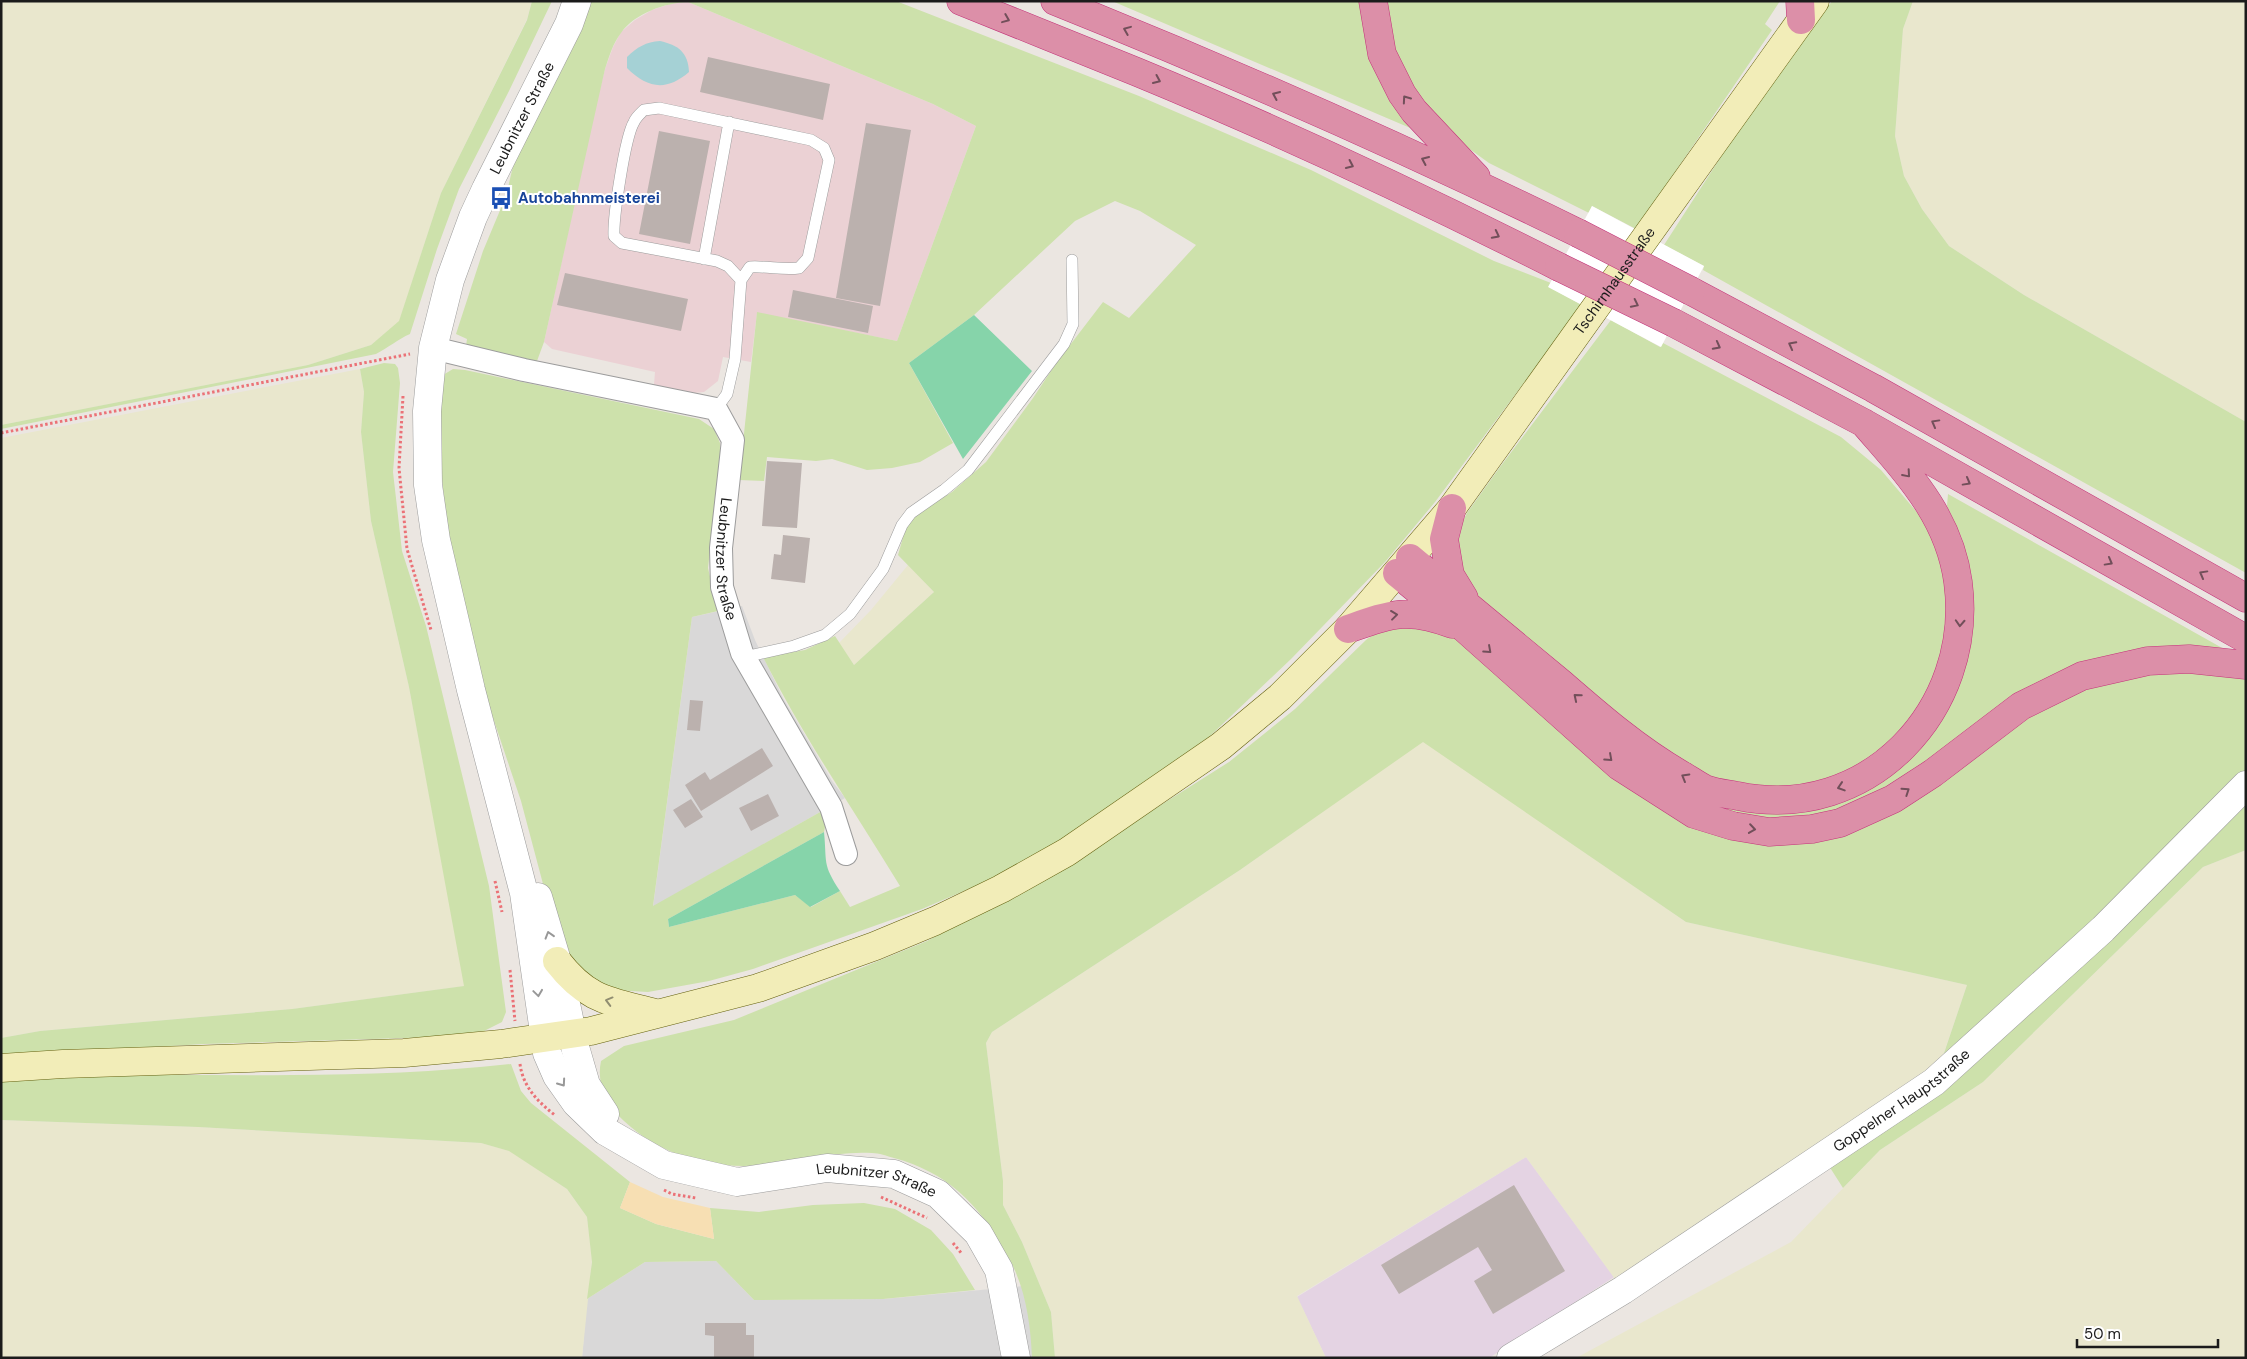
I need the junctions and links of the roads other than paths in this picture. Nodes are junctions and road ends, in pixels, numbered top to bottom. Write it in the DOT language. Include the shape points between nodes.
graph roads {
  1 [pos="577,1"];
  2 [pos="961,1"];
  3 [pos="1055,1"];
  4 [pos="1374,1"];
  5 [pos="1805,8"];
  6 [pos="729,122"];
  7 [pos="1485,188"];
  8 [pos="704,259"];
  9 [pos="1072,260"];
  10 [pos="741,280"];
  11 [pos="417,349"];
  12 [pos="716,409"];
  13 [pos="1864,423"];
  14 [pos="1452,508"];
  15 [pos="1404,566"];
  16 [pos="2246,598"];
  17 [pos="1467,617"];
  18 [pos="1348,629"];
  19 [pos="2246,639"];
  20 [pos="744,656"];
  21 [pos="2246,665"];
  22 [pos="470,690"];
  23 [pos="2245,785"];
  24 [pos="846,854"];
  25 [pos="557,961"];
  26 [pos="656,1014"];
  27 [pos="573,1034"];
  28 [pos="544,1038"];
  29 [pos="1,1068"];
  30 [pos="633,1148"];
  31 [pos="1016,1358"];
  32 [pos="1511,1358"];
  1 -- 11 [label="street, Leubnitzer Straße" via="569,24 473,217 450,280"];
  2 -- 13 [label="highway, one-way, bridge" via="1138,72 1436,205 1674,323"];
  7 -- 3 [label="highway, one-way" via="1159,43"];
  7 -- 4 [label="highway, one-way" via="1402,94 1382,54"];
  5 -- 14 [label="main road, Tschirnhausstraße"];
  6 -- 8 [label="lane"];
  6 -- 8 [label="lane" via="659,108 644,110 633,122 613,221 614,236 622,243"];
  6 -- 10 [label="lane" via="811,140 824,148 829,160 808,258 800,268 750,267"];
  16 -- 7 [label="highway, one-way, bridge" via="1873,388 1691,291"];
  8 -- 10 [label="lane" via="728,266"];
  9 -- 20 [label="lane" via="1073,324 1064,344 968,470 911,513 902,525 883,569 850,614 825,635 794,646"];
  10 -- 12 [label="lane" via="735,359 727,394"];
  11 -- 12 [label="street"];
  11 -- 22 [label="street, Leubnitzer Straße" via="427,411 428,485 436,540"];
  12 -- 20 [label="street, Leubnitzer Straße" via="733,440 721,548 722,587"];
  13 -- 17 [label="highway, one-way" via="1921,490 1938,519 1950,546 1958,580 1961,621 1957,652 1946,685 1925,720 1905,746 1852,784 1811,797 1784,800 1756,800 1706,789 1621,735"];
  13 -- 19 [label="highway, one-way"];
  14 -- 15 [label="main road, Tschirnhausstraße"];
  14 -- 17 [label="highway" via="1444,538 1450,575"];
  15 -- 17 [label="highway"];
  15 -- 18 [label="main road, Tschirnhausstraße"];
  18 -- 17 [label="highway, one-way" via="1388,615 1412,613"];
  17 -- 21 [label="highway, one-way" via="1619,766 1694,814 1732,826 1769,832 1840,823 1894,799 2021,706 2082,676 2148,661 2189,659"];
  18 -- 26 [label="main road, Tschirnhausstraße" via="1280,697 1222,746 1067,852 936,921 875,946 758,988"];
  20 -- 24 [label="street, Leubnitzer Straße" via="831,807"];
  25 -- 22 [label="street, one-way" via="501,762"];
  22 -- 28 [label="street, one-way" via="524,893"];
  23 -- 32 [label="street, Goppelner Hauptstraße" via="2103,929 1934,1082 1623,1290"];
  26 -- 25 [label="main road, one-way" via="598,998 573,981"];
  25 -- 27 [label="street"];
  26 -- 27 [label="main road, Tschirnhausstraße"];
  27 -- 28 [label="main road, Tschirnhausstraße"];
  27 -- 30 [label="street" via="586,1085 612,1126"];
  28 -- 29 [label="main road, Tschirnhausstraße" via="404,1053"];
  28 -- 30 [label="street, one-way" via="557,1076 576,1103 605,1130"];
  30 -- 31 [label="street, Leubnitzer Straße" via="664,1165 737,1182 827,1168 894,1174 938,1194 978,1233 999,1270"];
}
